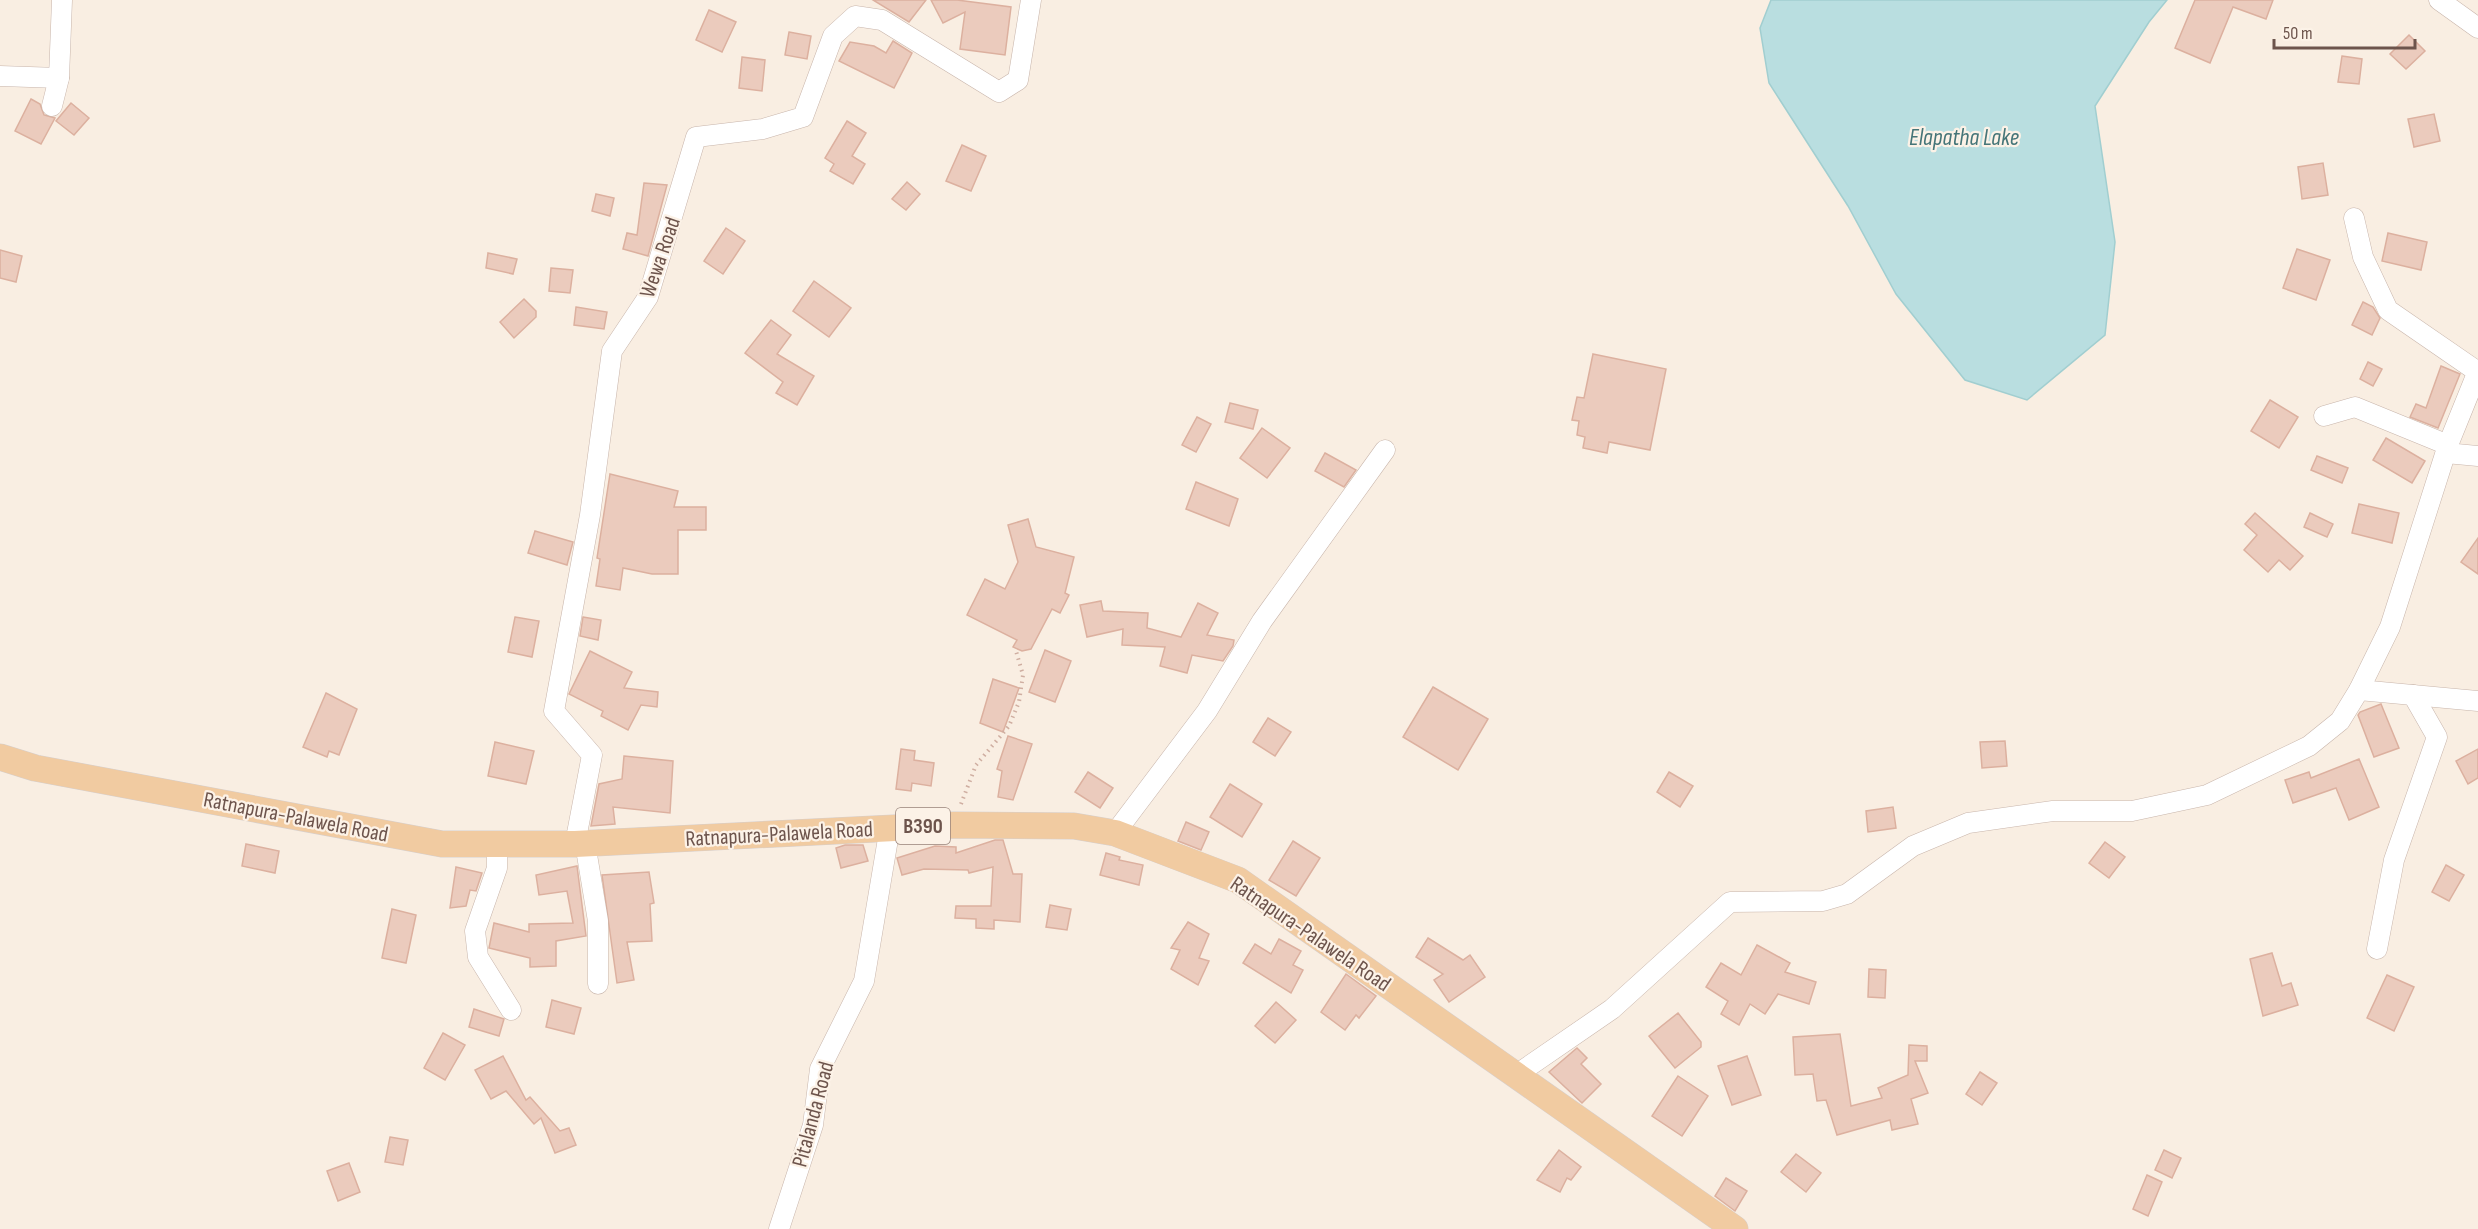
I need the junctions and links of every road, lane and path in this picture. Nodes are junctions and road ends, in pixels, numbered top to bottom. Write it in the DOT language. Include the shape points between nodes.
graph roads {
  1 [pos="62,0"];
  2 [pos="1031,0"];
  3 [pos="2439,0"];
  4 [pos="2478,28"];
  5 [pos="0,76"];
  6 [pos="59,78"];
  7 [pos="52,106"];
  8 [pos="2354,218"];
  9 [pos="2478,371"];
  10 [pos="2324,416"];
  11 [pos="2447,449"];
  12 [pos="1385,450"];
  13 [pos="2478,456"];
  14 [pos="1016,651"];
  15 [pos="2359,690"];
  16 [pos="2413,695"];
  17 [pos="2478,701"];
  18 [pos="0,757"];
  19 [pos="954,825"];
  20 [pos="890,827"];
  21 [pos="1115,833"];
  22 [pos="497,844"];
  23 [pos="580,844"];
  24 [pos="2377,949"];
  25 [pos="598,984"];
  26 [pos="511,1010"];
  27 [pos="1516,1075"];
  28 [pos="779,1229"];
  29 [pos="1735,1229"];
  1 -- 6 [label="street"];
  2 -- 23 [label="street, Wewa Road" via="1018,80 999,92 882,20 855,16 833,36 803,117 763,129 696,137 648,297 612,351 590,515 554,711 592,756"];
  3 -- 4 [label="street"];
  5 -- 6 [label="street"];
  6 -- 7 [label="street"];
  8 -- 9 [label="street" via="2363,257 2388,310"];
  9 -- 11 [label="street"];
  10 -- 11 [label="street" via="2355,407"];
  11 -- 13 [label="street"];
  11 -- 15 [label="street" via="2390,627"];
  12 -- 21 [label="street" via="1262,621 1207,711"];
  14 -- 19 [label="path" via="1023,675 1019,702 1009,726 975,765"];
  15 -- 16 [label="street"];
  15 -- 27 [label="street" via="2340,721 2309,746 2207,795 2132,811 2053,812 1968,824 1913,846 1847,894 1823,901 1730,902 1612,1009"];
  16 -- 17 [label="street"];
  16 -- 24 [label="street" via="2437,737 2394,860"];
  18 -- 22 [label="main road, Ratnapura-Palawela Road / B390" via="35,768 442,844"];
  19 -- 20 [label="main road, Ratnapura-Palawela Road / B390"];
  19 -- 21 [label="main road, Ratnapura-Palawela Road / B390" via="1074,826"];
  20 -- 23 [label="main road, Ratnapura-Palawela Road / B390"];
  20 -- 28 [label="street, Pitalanda Road" via="864,981 820,1069 813,1125"];
  21 -- 27 [label="main road, Ratnapura-Palawela Road / B390" via="1238,880"];
  22 -- 23 [label="main road, Ratnapura-Palawela Road / B390"];
  22 -- 26 [label="street" via="497,868 474,931 478,957"];
  23 -- 25 [label="street" via="598,921"];
  27 -- 29 [label="main road, Ratnapura-Palawela Road / B390"];
}
